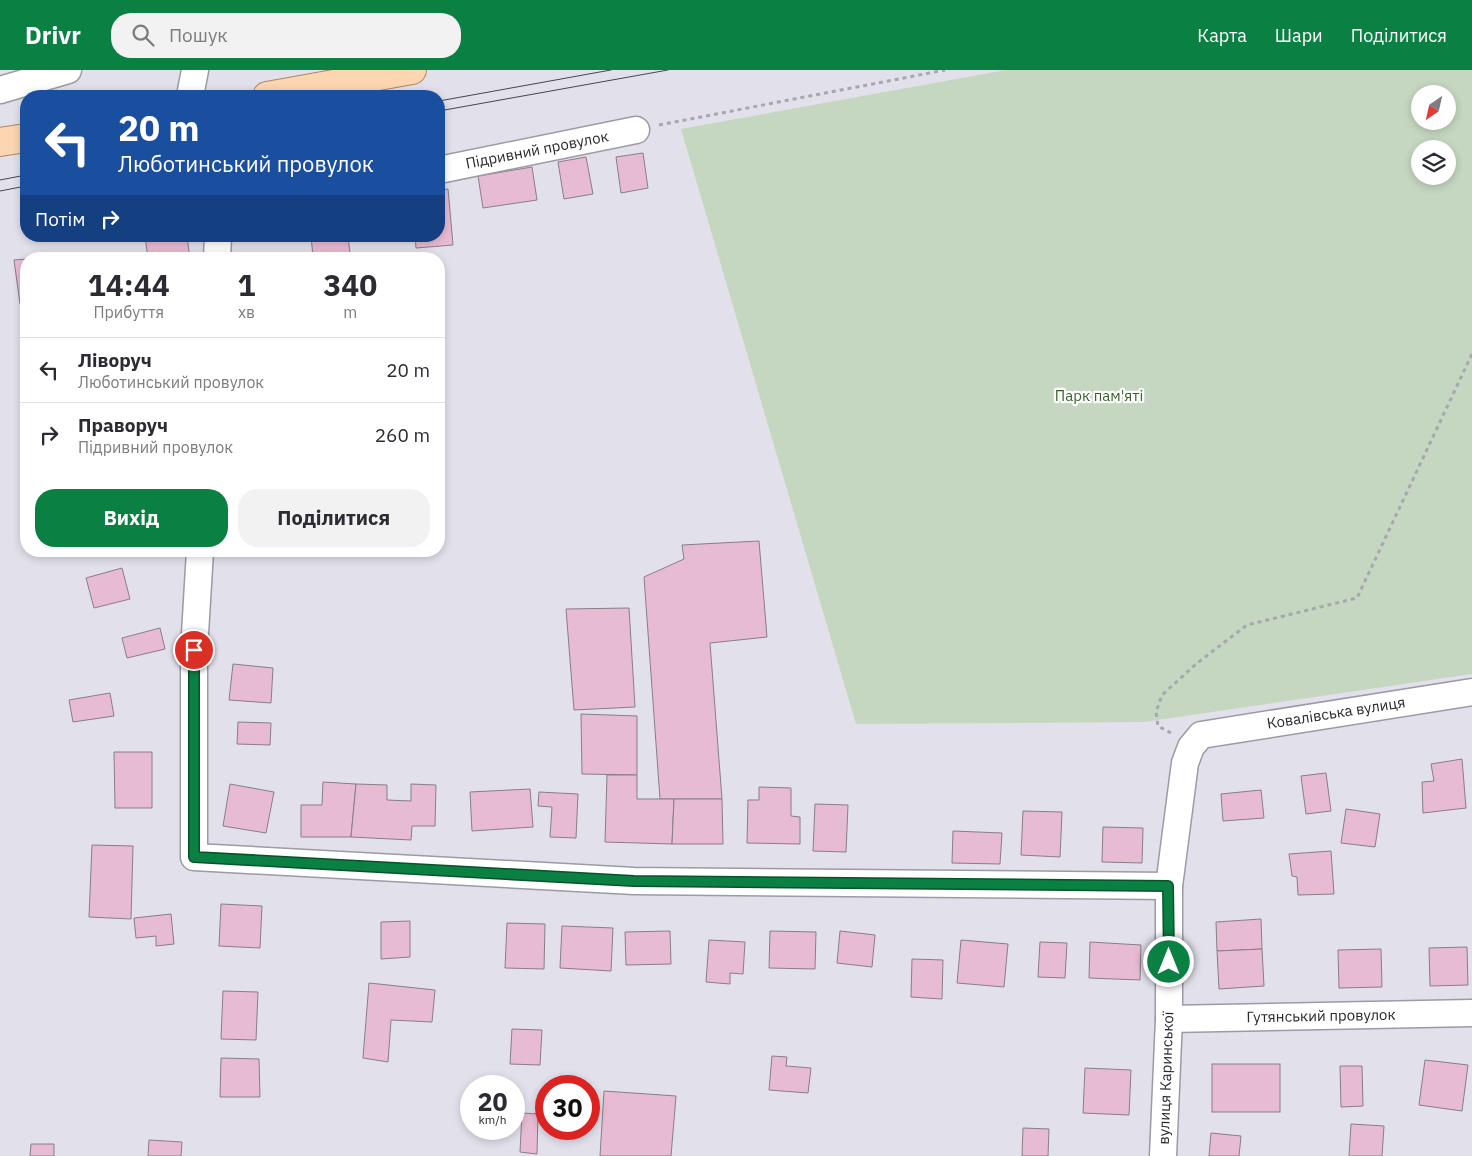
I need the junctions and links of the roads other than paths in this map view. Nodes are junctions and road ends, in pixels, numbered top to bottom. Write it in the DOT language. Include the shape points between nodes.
graph roads {
  1 [pos="68,70"];
  2 [pos="195,70"];
  3 [pos="412,70"];
  4 [pos="365,74"];
  5 [pos="0,90"];
  6 [pos="191,90"];
  7 [pos="294,90"];
  8 [pos="636,130"];
  9 [pos="20,139"];
  10 [pos="0,142"];
  11 [pos="445,169"];
  12 [pos="200,557"];
  13 [pos="1472,692"];
  14 [pos="1201,735"];
  15 [pos="1168,886"];
  16 [pos="1472,1013"];
  17 [pos="1169,1019"];
  18 [pos="1163,1156"];
  1 -- 5 [label="street"];
  2 -- 6 [label="street"];
  3 -- 4 [label="main road"];
  4 -- 7 [label="main road"];
  8 -- 11 [label="street, Підривний провулок"];
  9 -- 10 [label="main road"];
  12 -- 15 [label="street" via="194,650 194,857 634,881"];
  13 -- 14 [label="street, Ковалівська вулиця"];
  14 -- 15 [label="street, вулиця Каринської" via="1191,747 1185,763"];
  15 -- 17 [label="street, вулиця Каринської"];
  16 -- 17 [label="street, Гутянський провулок"];
  17 -- 18 [label="street, вулиця Каринської"];
}
